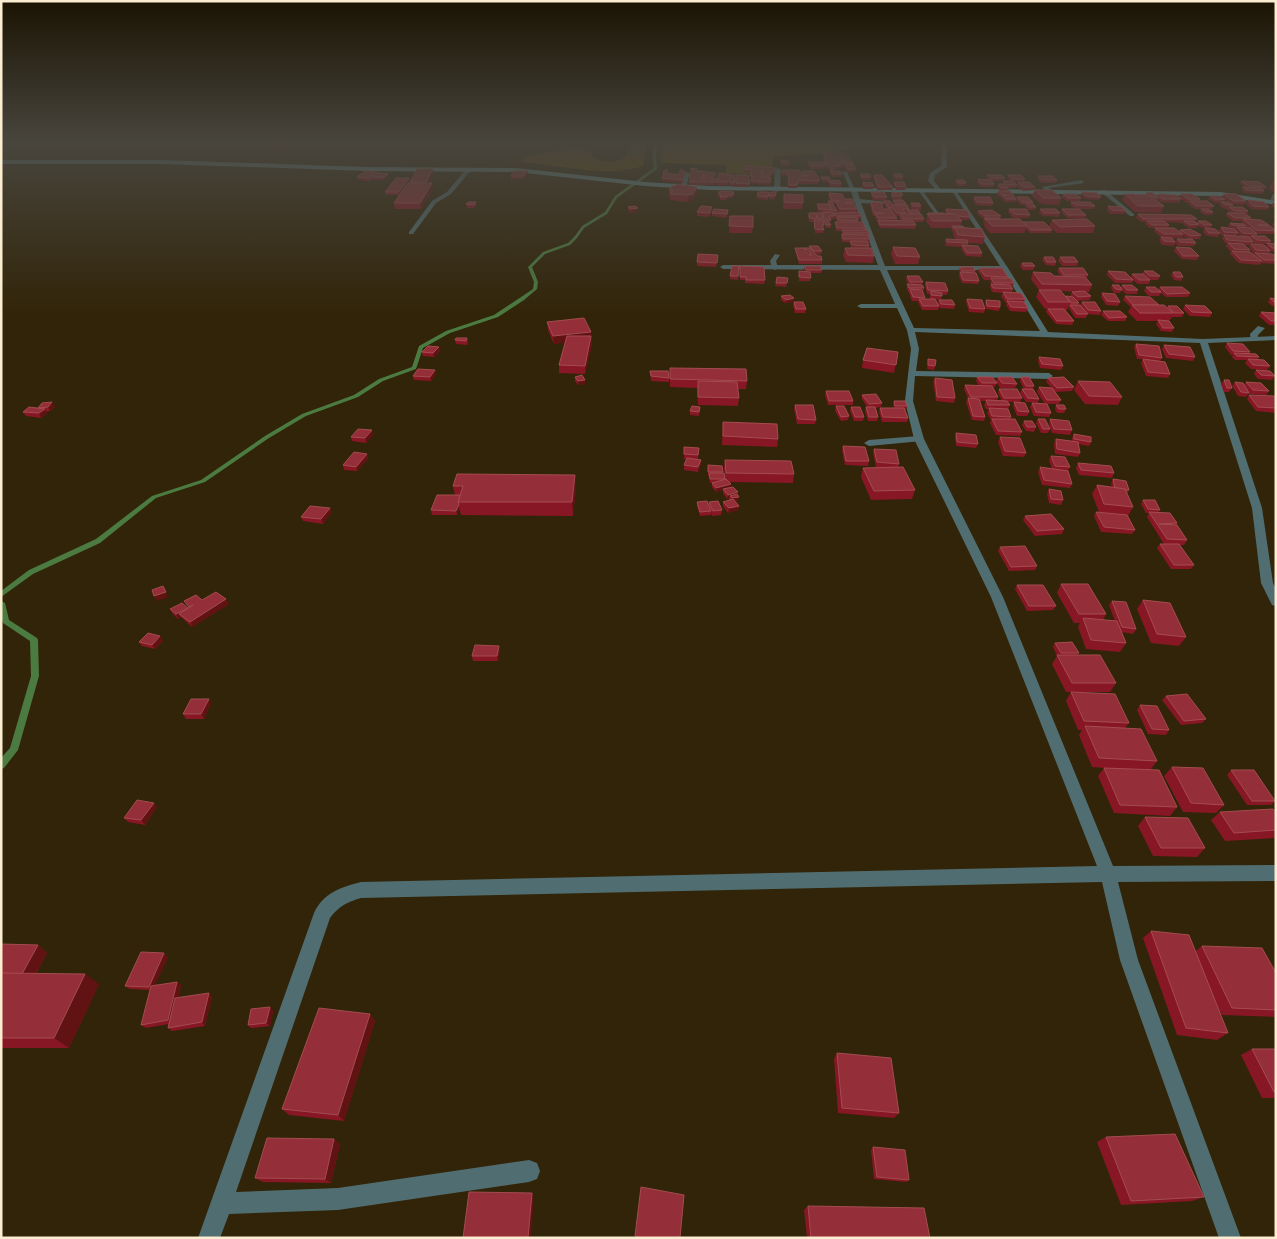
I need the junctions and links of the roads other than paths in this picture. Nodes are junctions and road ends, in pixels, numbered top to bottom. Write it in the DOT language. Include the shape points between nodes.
graph roads {
  1 [pos="438,200"];
  2 [pos="857,200"];
  3 [pos="874,200"];
  4 [pos="927,200"];
  5 [pos="961,200"];
  6 [pos="1114,200"];
  7 [pos="1259,200"];
  8 [pos="885,202"];
  9 [pos="1273,202"];
  10 [pos="938,214"];
  11 [pos="1132,215"];
  12 [pos="411,233"];
  13 [pos="777,255"];
  14 [pos="882,266"];
  15 [pos="723,267"];
  16 [pos="774,268"];
  17 [pos="1005,268"];
  18 [pos="861,306"];
  19 [pos="899,306"];
  20 [pos="1262,328"];
  21 [pos="910,330"];
  22 [pos="1045,334"];
  23 [pos="1276,338"];
  24 [pos="1254,339"];
  25 [pos="1203,341"];
  26 [pos="910,373"];
  27 [pos="1048,376"];
  28 [pos="919,439"];
  29 [pos="869,443"];
  30 [pos="1276,602"];
  31 [pos="1276,873"];
  32 [pos="1108,874"];
  33 [pos="529,1171"];
  34 [pos="220,1203"];
  35 [pos="209,1238"];
  36 [pos="1230,1238"];
  1 -- 12 [label="street"];
  2 -- 14 [label="street"];
  3 -- 8 [label="street"];
  4 -- 10 [label="street"];
  5 -- 17 [label="street"];
  6 -- 11 [label="street"];
  7 -- 9 [label="main road"];
  13 -- 16 [label="street" via="773,261"];
  14 -- 16 [label="street"];
  14 -- 17 [label="street"];
  14 -- 19 [label="street"];
  15 -- 16 [label="street"];
  17 -- 22 [label="street"];
  18 -- 19 [label="street"];
  19 -- 21 [label="street"];
  20 -- 24 [label="street" via="1254,334"];
  21 -- 22 [label="street"];
  21 -- 26 [label="street" via="915,349"];
  22 -- 25 [label="street"];
  23 -- 24 [label="street"];
  24 -- 25 [label="street"];
  25 -- 30 [label="street" via="1257,508 1267,583"];
  26 -- 27 [label="street"];
  26 -- 28 [label="street" via="910,401"];
  28 -- 29 [label="street"];
  28 -- 32 [label="street" via="997,597"];
  31 -- 32 [label="street"];
  32 -- 34 [label="street" via="361,890 342,895 332,900 323,913"];
  32 -- 36 [label="street" via="1129,960"];
  33 -- 34 [label="street" via="338,1199"];
  34 -- 35 [label="street"];
}
